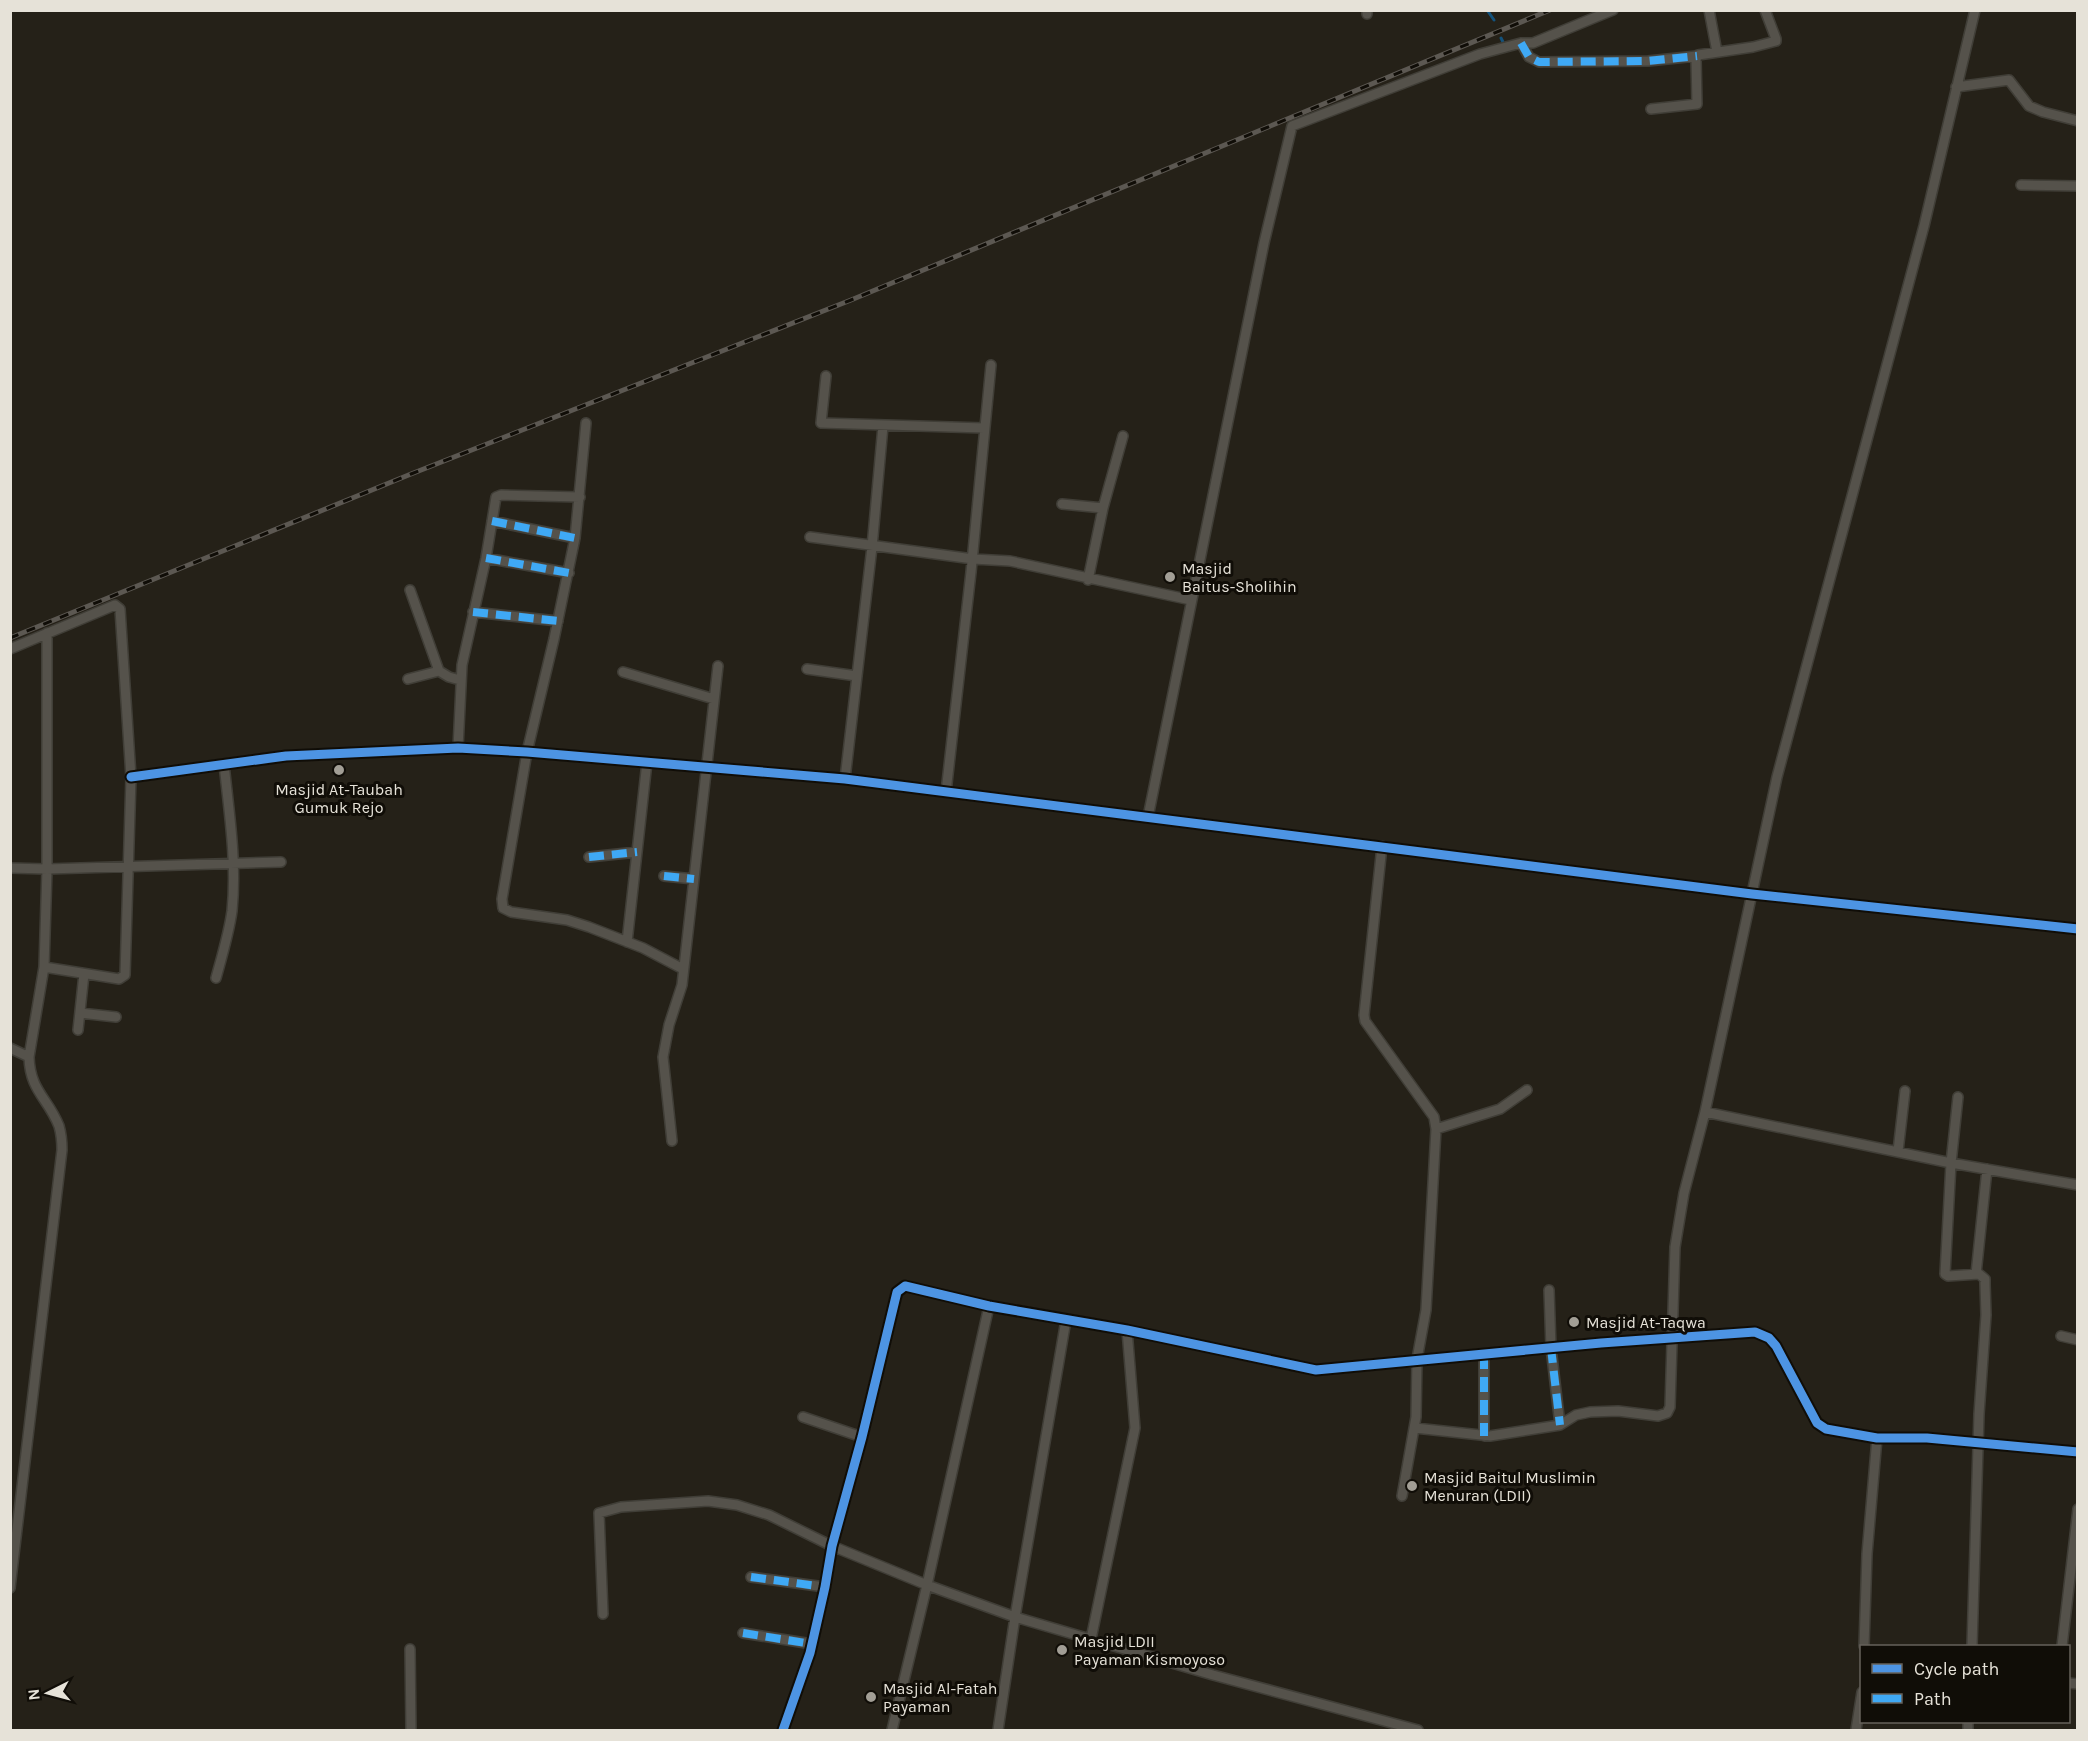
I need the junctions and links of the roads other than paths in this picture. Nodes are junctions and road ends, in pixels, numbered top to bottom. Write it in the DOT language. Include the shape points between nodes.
graph roads {
  1 [pos="1613,10"];
  2 [pos="1709,10"];
  3 [pos="1765,10"];
  4 [pos="1975,10"];
  5 [pos="1521,43"];
  6 [pos="1718,52"];
  7 [pos="1697,56"];
  8 [pos="1956,87"];
  9 [pos="1651,109"];
  10 [pos="2078,120"];
  11 [pos="2021,186"];
  12 [pos="2078,186"];
  13 [pos="991,365"];
  14 [pos="826,376"];
  15 [pos="586,423"];
  16 [pos="883,426"];
  17 [pos="984,428"];
  18 [pos="1123,436"];
  19 [pos="580,497"];
  20 [pos="1062,504"];
  21 [pos="1103,508"];
  22 [pos="492,521"];
  23 [pos="810,537"];
  24 [pos="575,538"];
  25 [pos="872,547"];
  26 [pos="486,558"];
  27 [pos="972,559"];
  28 [pos="569,573"];
  29 [pos="1088,580"];
  30 [pos="410,590"];
  31 [pos="1191,600"];
  32 [pos="473,612"];
  33 [pos="558,621"];
  34 [pos="47,633"];
  35 [pos="10,649"];
  36 [pos="718,666"];
  37 [pos="807,669"];
  38 [pos="439,671"];
  39 [pos="623,672"];
  40 [pos="857,676"];
  41 [pos="408,679"];
  42 [pos="460,680"];
  43 [pos="714,699"];
  44 [pos="458,748"];
  45 [pos="527,752"];
  46 [pos="647,762"];
  47 [pos="224,764"];
  48 [pos="706,766"];
  49 [pos="131,777"];
  50 [pos="844,779"];
  51 [pos="946,792"];
  52 [pos="1148,817"];
  53 [pos="1382,846"];
  54 [pos="637,852"];
  55 [pos="589,857"];
  56 [pos="281,862"];
  57 [pos="233,864"];
  58 [pos="129,866"];
  59 [pos="10,868"];
  60 [pos="47,869"];
  61 [pos="664,876"];
  62 [pos="694,879"];
  63 [pos="1752,894"];
  64 [pos="2078,929"];
  65 [pos="627,942"];
  66 [pos="44,965"];
  67 [pos="683,969"];
  68 [pos="84,974"];
  69 [pos="216,978"];
  70 [pos="80,1013"];
  71 [pos="116,1017"];
  72 [pos="78,1030"];
  73 [pos="10,1048"];
  74 [pos="29,1057"];
  75 [pos="1527,1090"];
  76 [pos="1905,1091"];
  77 [pos="1958,1097"];
  78 [pos="1705,1112"];
  79 [pos="1436,1129"];
  80 [pos="672,1142"];
  81 [pos="1898,1151"];
  82 [pos="1951,1163"];
  83 [pos="1987,1169"];
  84 [pos="2078,1185"];
  85 [pos="1976,1274"];
  86 [pos="1549,1290"];
  87 [pos="989,1306"];
  88 [pos="1066,1320"];
  89 [pos="1127,1330"];
  90 [pos="2061,1336"];
  91 [pos="1671,1339"];
  92 [pos="2078,1340"];
  93 [pos="1551,1347"];
  94 [pos="1484,1354"];
  95 [pos="1417,1359"];
  96 [pos="803,1417"];
  97 [pos="1560,1425"];
  98 [pos="1415,1428"];
  99 [pos="1484,1436"];
  100 [pos="862,1437"];
  101 [pos="1877,1438"];
  102 [pos="1978,1442"];
  103 [pos="2078,1452"];
  104 [pos="1402,1496"];
  105 [pos="2078,1509"];
  106 [pos="832,1546"];
  107 [pos="751,1577"];
  108 [pos="927,1585"];
  109 [pos="10,1587"];
  110 [pos="825,1587"];
  111 [pos="603,1614"];
  112 [pos="1015,1617"];
  113 [pos="743,1633"];
  114 [pos="1091,1639"];
  115 [pos="812,1644"];
  116 [pos="1864,1645"];
  117 [pos="1972,1645"];
  118 [pos="2062,1645"];
  119 [pos="410,1649"];
  120 [pos="1860,1705"];
  121 [pos="411,1731"];
  122 [pos="783,1731"];
  123 [pos="891,1731"];
  124 [pos="998,1731"];
  125 [pos="1418,1731"];
  126 [pos="1856,1731"];
  1 -- 5 [label="street" via="1533,43"];
  2 -- 6 [label="street"];
  3 -- 6 [label="street" via="1776,41"];
  4 -- 8 [label="street"];
  5 -- 7 [label="street" via="1529,57 1539,62 1648,61"];
  5 -- 31 [label="street" via="1480,54 1292,126"];
  6 -- 7 [label="street"];
  7 -- 9 [label="street" via="1697,104"];
  8 -- 10 [label="street" via="2009,80 2029,106"];
  8 -- 63 [label="street" via="1924,225 1780,766"];
  11 -- 12 [label="street"];
  13 -- 17 [label="street"];
  14 -- 16 [label="street" via="821,423"];
  15 -- 19 [label="street"];
  16 -- 17 [label="street"];
  16 -- 25 [label="street"];
  17 -- 27 [label="street"];
  18 -- 21 [label="street"];
  19 -- 22 [label="street" via="498,496"];
  19 -- 24 [label="street"];
  20 -- 21 [label="street"];
  21 -- 29 [label="street"];
  22 -- 24 [label="street"];
  22 -- 26 [label="street"];
  23 -- 25 [label="street"];
  24 -- 28 [label="street"];
  25 -- 27 [label="street"];
  25 -- 40 [label="street"];
  26 -- 28 [label="street"];
  26 -- 32 [label="street"];
  27 -- 29 [label="street" via="1010,561"];
  27 -- 51 [label="street"];
  28 -- 33 [label="street"];
  29 -- 31 [label="street"];
  30 -- 38 [label="street"];
  31 -- 52 [label="street"];
  32 -- 33 [label="street"];
  32 -- 42 [label="street"];
  33 -- 45 [label="street"];
  34 -- 35 [label="street"];
  34 -- 49 [label="street" via="115,605 120,609"];
  34 -- 60 [label="street"];
  36 -- 43 [label="street"];
  37 -- 40 [label="street"];
  38 -- 41 [label="street"];
  38 -- 42 [label="street"];
  39 -- 43 [label="street"];
  40 -- 50 [label="street"];
  42 -- 44 [label="street"];
  43 -- 48 [label="street"];
  44 -- 45 [label="street"];
  44 -- 47 [label="street" via="286,756"];
  45 -- 46 [label="street"];
  45 -- 65 [label="street" via="503,908 567,920"];
  46 -- 48 [label="street"];
  46 -- 54 [label="street"];
  47 -- 49 [label="street"];
  47 -- 57 [label="street"];
  48 -- 50 [label="street"];
  48 -- 62 [label="street"];
  49 -- 58 [label="street"];
  50 -- 51 [label="street"];
  51 -- 52 [label="street"];
  52 -- 53 [label="street"];
  53 -- 63 [label="street"];
  53 -- 79 [label="street" via="1364,1015 1367,1027 1434,1117"];
  54 -- 55 [label="street"];
  54 -- 65 [label="street"];
  56 -- 57 [label="street"];
  57 -- 58 [label="street"];
  57 -- 69 [label="street" via="232,913"];
  58 -- 60 [label="street"];
  58 -- 68 [label="street" via="125,975 119,979"];
  59 -- 60 [label="street"];
  60 -- 66 [label="street"];
  61 -- 62 [label="street"];
  62 -- 67 [label="street"];
  63 -- 64 [label="street"];
  63 -- 78 [label="street"];
  65 -- 67 [label="street"];
  66 -- 68 [label="street"];
  66 -- 74 [label="street"];
  67 -- 80 [label="street" via="663,1057"];
  68 -- 70 [label="street"];
  70 -- 71 [label="street"];
  70 -- 72 [label="street"];
  73 -- 74 [label="street"];
  74 -- 109 [label="street" via="33,1084 59,1127 62,1150"];
  75 -- 79 [label="street" via="1500,1109"];
  76 -- 81 [label="street"];
  77 -- 82 [label="street"];
  78 -- 81 [label="street"];
  78 -- 91 [label="street" via="1678,1222"];
  79 -- 95 [label="street" via="1426,1310"];
  81 -- 82 [label="street"];
  82 -- 83 [label="street"];
  82 -- 85 [label="street" via="1945,1274"];
  83 -- 84 [label="street"];
  83 -- 85 [label="street"];
  85 -- 102 [label="street" via="1985,1279"];
  86 -- 93 [label="street"];
  87 -- 88 [label="street"];
  87 -- 100 [label="street" via="900,1288"];
  87 -- 108 [label="street"];
  88 -- 89 [label="street"];
  88 -- 112 [label="street"];
  89 -- 95 [label="street" via="1316,1370"];
  89 -- 114 [label="street" via="1135,1428"];
  90 -- 92 [label="street"];
  91 -- 93 [label="street"];
  91 -- 97 [label="street" via="1671,1399 1667,1413 1658,1416 1590,1412"];
  91 -- 101 [label="street" via="1761,1334 1773,1341 1821,1427"];
  93 -- 94 [label="street"];
  93 -- 97 [label="street"];
  94 -- 95 [label="street"];
  94 -- 99 [label="street"];
  95 -- 98 [label="street"];
  96 -- 100 [label="street"];
  97 -- 99 [label="street"];
  98 -- 99 [label="street"];
  98 -- 104 [label="street"];
  100 -- 106 [label="street"];
  101 -- 102 [label="street"];
  101 -- 116 [label="street"];
  102 -- 103 [label="street"];
  102 -- 117 [label="street"];
  105 -- 118 [label="street"];
  106 -- 108 [label="street"];
  106 -- 110 [label="street"];
  106 -- 111 [label="street" via="769,1515 737,1505 708,1501 604,1510 599,1513"];
  107 -- 110 [label="street"];
  108 -- 112 [label="street"];
  108 -- 123 [label="street"];
  110 -- 115 [label="street"];
  112 -- 114 [label="street"];
  112 -- 124 [label="street"];
  113 -- 115 [label="street"];
  114 -- 125 [label="street"];
  115 -- 122 [label="street"];
  119 -- 121 [label="street"];
  120 -- 126 [label="street"];
}
